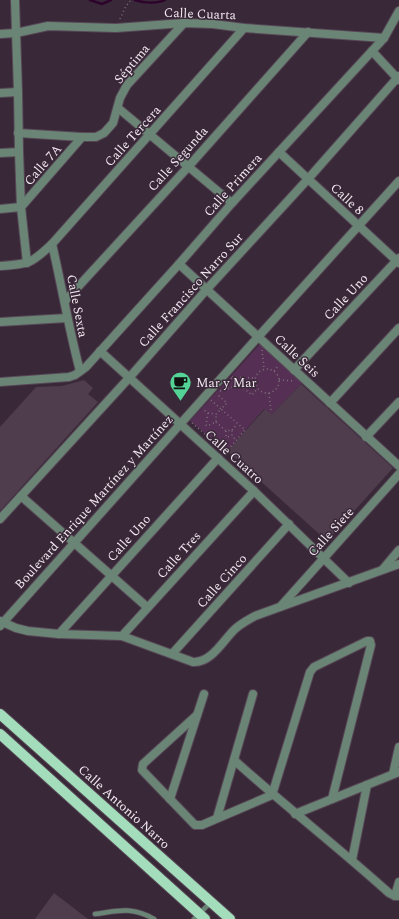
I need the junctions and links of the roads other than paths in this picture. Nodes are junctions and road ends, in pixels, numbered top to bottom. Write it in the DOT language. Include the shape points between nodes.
graph roads {
  1 [pos="15,0"];
  2 [pos="399,11"];
  3 [pos="184,23"];
  4 [pos="244,28"];
  5 [pos="308,32"];
  6 [pos="16,33"];
  7 [pos="0,34"];
  8 [pos="384,38"];
  9 [pos="372,51"];
  10 [pos="398,78"];
  11 [pos="18,92"];
  12 [pos="0,93"];
  13 [pos="118,108"];
  14 [pos="18,133"];
  15 [pos="150,135"];
  16 [pos="82,137"];
  17 [pos="0,152"];
  18 [pos="19,152"];
  19 [pos="279,152"];
  20 [pos="188,167"];
  21 [pos="308,179"];
  22 [pos="399,181"];
  23 [pos="232,203"];
  24 [pos="21,207"];
  25 [pos="0,209"];
  26 [pos="358,226"];
  27 [pos="52,244"];
  28 [pos="398,260"];
  29 [pos="26,263"];
  30 [pos="179,264"];
  31 [pos="0,266"];
  32 [pos="206,289"];
  33 [pos="65,301"];
  34 [pos="68,318"];
  35 [pos="0,322"];
  36 [pos="399,328"];
  37 [pos="258,337"];
  38 [pos="100,351"];
  39 [pos="294,370"];
  40 [pos="80,372"];
  41 [pos="129,378"];
  42 [pos="0,382"];
  43 [pos="399,402"];
  44 [pos="330,404"];
  45 [pos="180,424"];
  46 [pos="366,437"];
  47 [pos="218,458"];
  48 [pos="399,466"];
  49 [pos="399,474"];
  50 [pos="254,491"];
  51 [pos="21,496"];
  52 [pos="0,519"];
  53 [pos="289,524"];
  54 [pos="74,542"];
  55 [pos="399,550"];
  56 [pos="324,557"];
  57 [pos="399,564"];
  58 [pos="383,569"];
  59 [pos="112,575"];
  60 [pos="349,583"];
  61 [pos="147,607"];
  62 [pos="281,607"];
  63 [pos="1,623"];
  64 [pos="59,634"];
  65 [pos="122,636"];
  66 [pos="172,654"];
  67 [pos="204,694"];
  68 [pos="253,694"];
  69 [pos="0,714"];
  70 [pos="197,716"];
  71 [pos="0,734"];
  72 [pos="399,747"];
  73 [pos="234,760"];
  74 [pos="396,773"];
  75 [pos="367,785"];
  76 [pos="272,795"];
  77 [pos="170,799"];
  78 [pos="332,799"];
  79 [pos="295,814"];
  80 [pos="217,818"];
  81 [pos="352,860"];
  82 [pos="399,882"];
  83 [pos="397,896"];
  84 [pos="211,902"];
  85 [pos="95,914"];
  86 [pos="200,917"];
  87 [pos="154,919"];
  88 [pos="230,919"];
  1 -- 6 [label="street"];
  2 -- 8 [label="street, Calle Primera"];
  3 -- 4 [label="street, Calle Cuarta"];
  3 -- 6 [label="street, Calle Cuarta" via="116,28 48,26"];
  3 -- 13 [label="street, Séptima" via="127,85"];
  4 -- 5 [label="street, Calle Cuarta"];
  4 -- 15 [label="street, Calle Tercera"];
  5 -- 8 [label="street, Calle Cuarta"];
  5 -- 20 [label="street, Calle Segunda"];
  6 -- 7 [label="street, Calle Cuarta"];
  6 -- 11 [label="street"];
  8 -- 9 [label="street, Calle Primera"];
  9 -- 10 [label="street"];
  9 -- 19 [label="street, Calle Primera"];
  10 -- 21 [label="street, Calle Francisco Narro Sur"];
  11 -- 12 [label="street"];
  11 -- 14 [label="street"];
  13 -- 15 [label="street"];
  13 -- 16 [label="street, Séptima" via="113,123 104,133 96,137"];
  14 -- 16 [label="street, Séptima"];
  14 -- 18 [label="street"];
  15 -- 20 [label="street"];
  15 -- 27 [label="street, Calle Tercera"];
  16 -- 24 [label="street, Calle 7A"];
  17 -- 18 [label="street"];
  18 -- 24 [label="street"];
  19 -- 21 [label="street, Calle 8"];
  19 -- 23 [label="street, Calle Primera"];
  20 -- 23 [label="street"];
  20 -- 33 [label="street, Calle Segunda"];
  21 -- 26 [label="street, Calle 8"];
  21 -- 32 [label="street, Calle Francisco Narro Sur"];
  22 -- 26 [label="street, Boulevard Enrique Martínez y Martínez"];
  23 -- 30 [label="street, Calle Primera"];
  24 -- 25 [label="street"];
  24 -- 29 [label="street"];
  26 -- 28 [label="street, Calle 8"];
  26 -- 37 [label="street, Boulevard Enrique Martínez y Martínez"];
  27 -- 29 [label="street, Calle Tercera" via="38,258"];
  27 -- 33 [label="street, Calle Sexta"];
  28 -- 39 [label="street, Calle Uno"];
  29 -- 31 [label="street"];
  30 -- 32 [label="street, Calle Seis"];
  30 -- 38 [label="street, Calle Primera"];
  32 -- 37 [label="street, Calle Seis"];
  32 -- 41 [label="street, Calle Francisco Narro Sur"];
  33 -- 34 [label="street, Calle Sexta"];
  34 -- 35 [label="street"];
  34 -- 40 [label="street, Calle Sexta"];
  36 -- 44 [label="street"];
  37 -- 39 [label="street, Calle Seis"];
  37 -- 45 [label="street, Boulevard Enrique Martínez y Martínez"];
  38 -- 40 [label="street, Calle Primera"];
  38 -- 41 [label="street, Calle Cuatro"];
  39 -- 44 [label="street, Calle Seis"];
  40 -- 42 [label="street" via="69,377"];
  41 -- 45 [label="street, Calle Cuatro"];
  41 -- 51 [label="street, Calle Francisco Narro Sur"];
  43 -- 46 [label="street"];
  44 -- 46 [label="street, Calle Seis"];
  45 -- 47 [label="street, Calle Cuatro"];
  45 -- 54 [label="street, Boulevard Enrique Martínez y Martínez"];
  46 -- 48 [label="street, Calle Seis"];
  47 -- 50 [label="street, Calle Cuatro"];
  47 -- 59 [label="street, Calle Uno"];
  49 -- 56 [label="street, Calle Siete"];
  50 -- 53 [label="street, Calle Cuatro"];
  50 -- 61 [label="street, Calle Tres"];
  51 -- 52 [label="street, Calle Francisco Narro Sur"];
  51 -- 54 [label="street"];
  53 -- 56 [label="street, Calle Cuatro"];
  53 -- 66 [label="street, Calle Cinco"];
  54 -- 59 [label="street"];
  54 -- 63 [label="street, Boulevard Enrique Martínez y Martínez"];
  55 -- 58 [label="street"];
  56 -- 60 [label="street, Calle Cuatro"];
  56 -- 62 [label="street, Calle Siete"];
  57 -- 58 [label="street"];
  58 -- 60 [label="street"];
  59 -- 61 [label="street"];
  59 -- 64 [label="street, Calle Uno"];
  60 -- 62 [label="street"];
  61 -- 65 [label="street, Calle Tres"];
  62 -- 66 [label="street" via="244,622 204,661 193,662"];
  63 -- 64 [label="street" via="28,631"];
  64 -- 65 [label="street"];
  65 -- 66 [label="street"];
  67 -- 70 [label="street"];
  68 -- 73 [label="street"];
  69 -- 84 [label="main road, Calle Antonio Narro"];
  70 -- 77 [label="street"];
  70 -- 77 [label="street" via="142,767"];
  71 -- 86 [label="main road"];
  72 -- 74 [label="street"];
  73 -- 76 [label="street"];
  73 -- 80 [label="street"];
  74 -- 75 [label="street"];
  75 -- 78 [label="street"];
  75 -- 81 [label="street"];
  76 -- 78 [label="street" via="310,672 314,667 367,640 371,644"];
  76 -- 79 [label="street"];
  76 -- 80 [label="street"];
  77 -- 80 [label="street" via="195,825 202,826"];
  78 -- 79 [label="street"];
  79 -- 81 [label="street"];
  81 -- 83 [label="street" via="389,893"];
  82 -- 83 [label="street"];
  84 -- 86 [label="lane"];
  84 -- 88 [label="main road, Calle Antonio Narro"];
  85 -- 87 [label="lane" via="128,910"];
}
